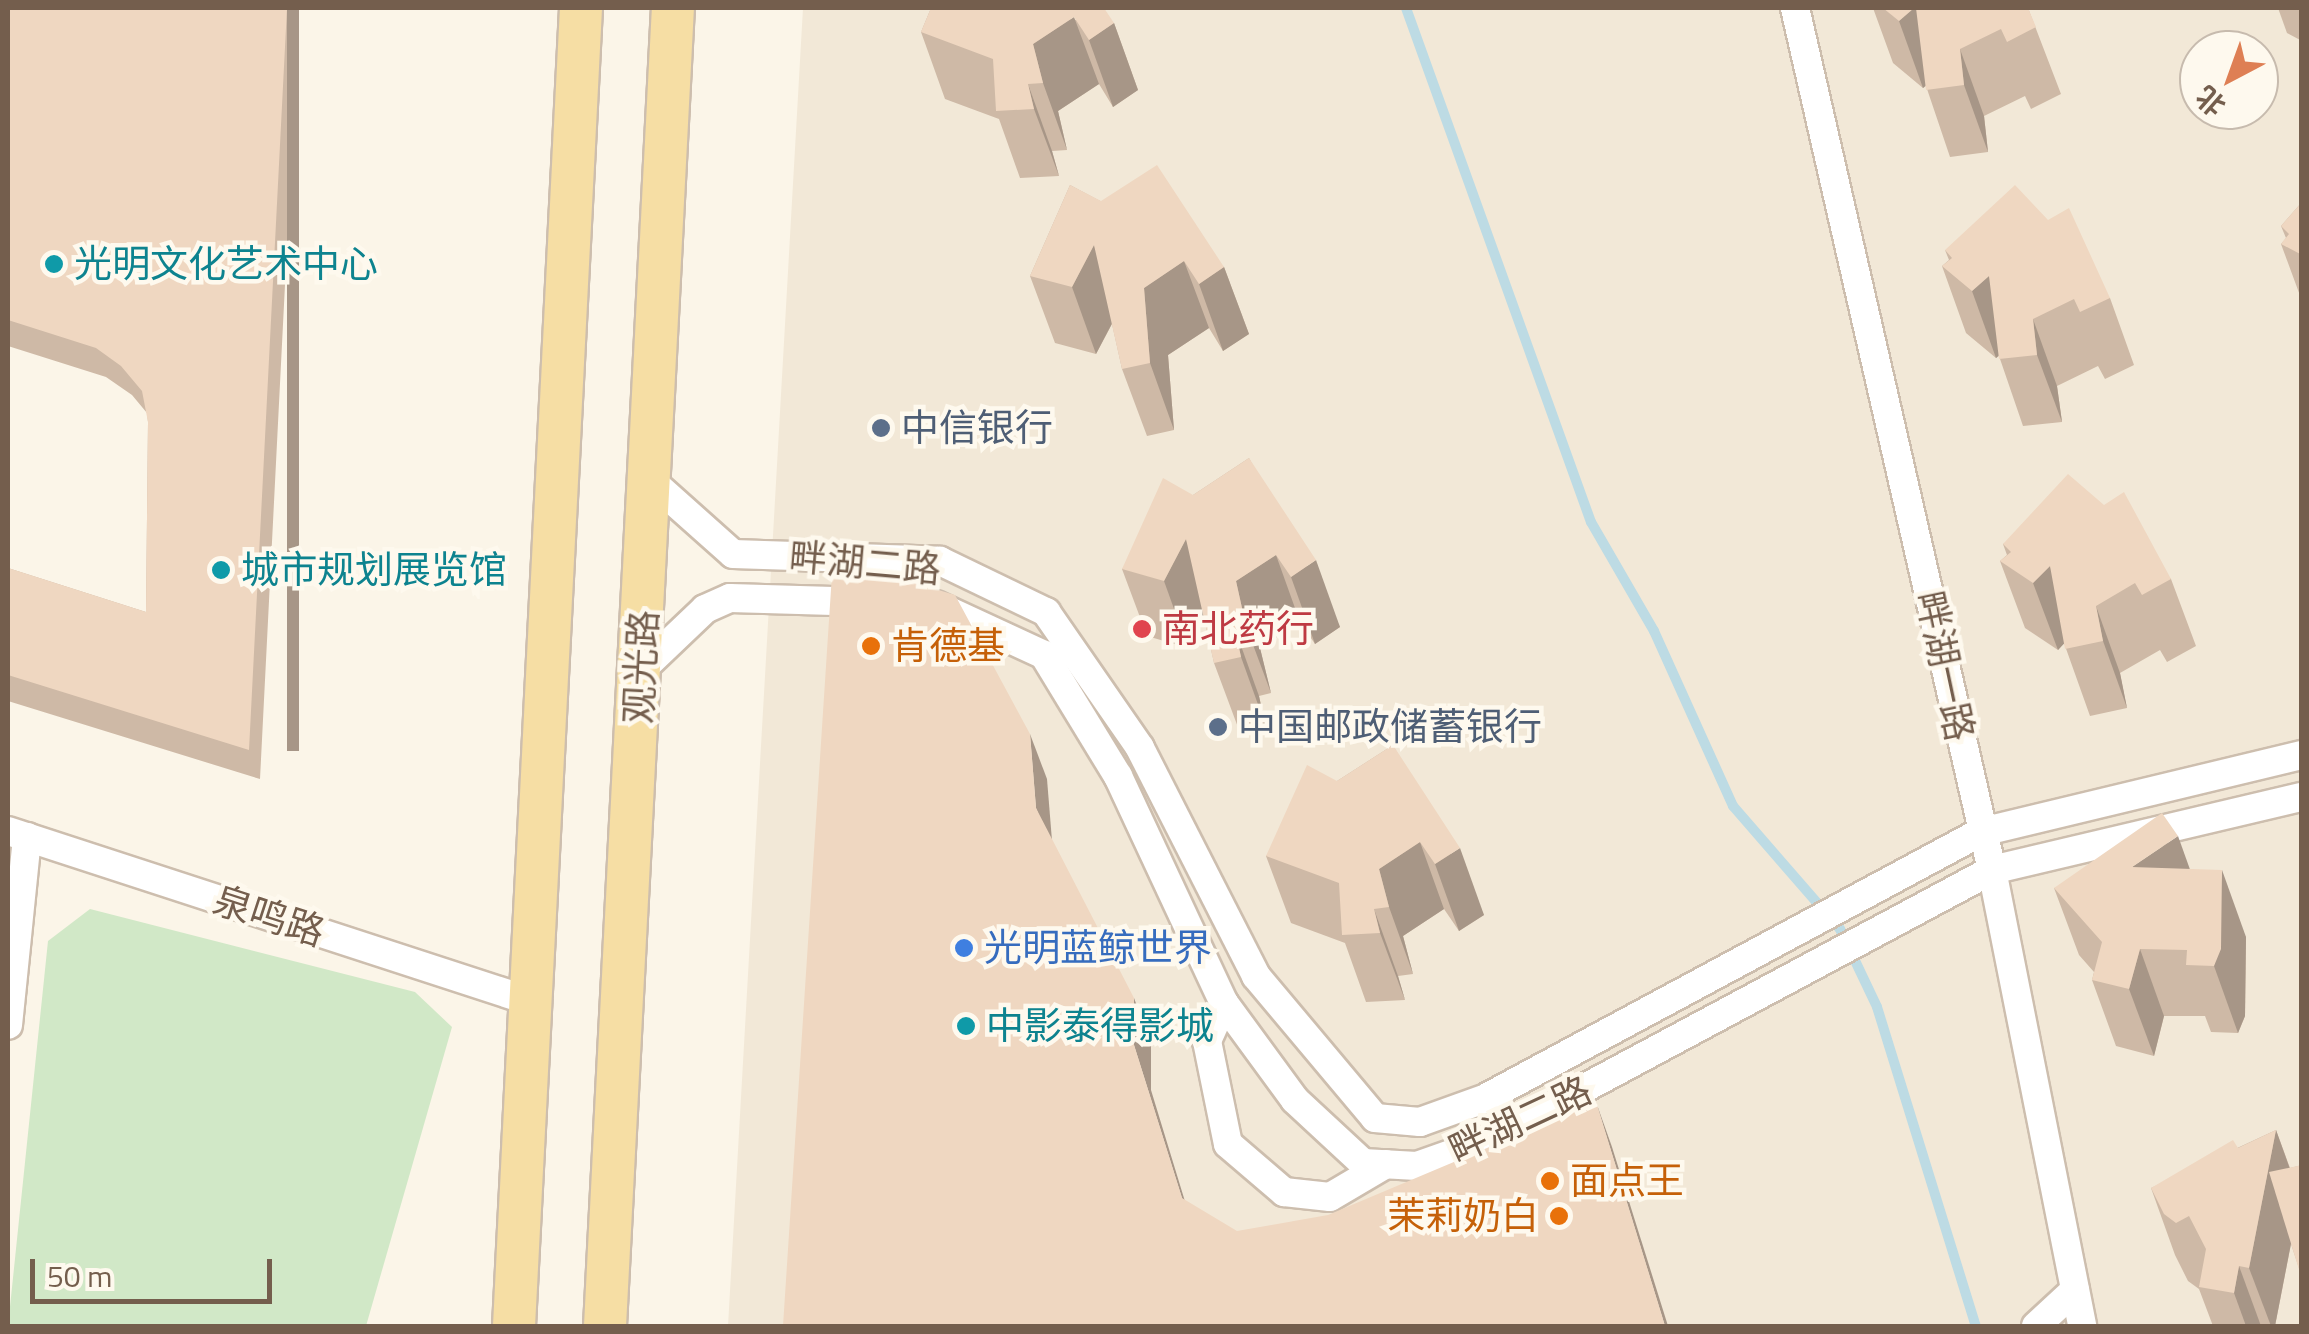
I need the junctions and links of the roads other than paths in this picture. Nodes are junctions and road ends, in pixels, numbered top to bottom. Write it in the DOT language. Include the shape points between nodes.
graph roads {
  1 [pos="581,8"];
  2 [pos="673,8"];
  3 [pos="1796,8"];
  4 [pos="650,480"];
  5 [pos="641,670"];
  6 [pos="2302,754"];
  7 [pos="2302,797"];
  8 [pos="1981,832"];
  9 [pos="17,834"];
  10 [pos="1992,870"];
  11 [pos="530,1001"];
  12 [pos="1224,1003"];
  13 [pos="8,1024"];
  14 [pos="1386,1164"];
  15 [pos="2075,1290"];
  16 [pos="514,1326"];
  17 [pos="606,1326"];
  18 [pos="2036,1326"];
  19 [pos="2082,1326"];
  1 -- 11 [label="main road"];
  2 -- 4 [label="main road, 观光路"];
  3 -- 8 [label="street, 畔湖一路"];
  4 -- 5 [label="main road, 观光路"];
  4 -- 8 [label="street, 畔湖二路" via="733,554 940,562 1046,612 1140,748 1256,976 1375,1118 1420,1122 1620,1031"];
  5 -- 12 [label="street, 畔湖二路" via="704,609 730,598 938,605 1044,655 1118,776"];
  5 -- 17 [label="main road, 观光路"];
  6 -- 8 [label="street, 畔湖二路"];
  7 -- 10 [label="street, 畔湖二路"];
  8 -- 10 [label="street, 畔湖一路"];
  9 -- 11 [label="street, 泉鸣路"];
  9 -- 13 [label="street"];
  10 -- 14 [label="street, 畔湖二路" via="1482,1143 1417,1166"];
  10 -- 15 [label="street, 畔湖一路"];
  11 -- 16 [label="main road"];
  12 -- 14 [label="street, 畔湖二路" via="1295,1100 1363,1163"];
  12 -- 14 [label="street" via="1207,1041 1228,1144 1284,1192 1330,1198"];
  15 -- 18 [label="street"];
  15 -- 19 [label="street, 畔湖一路"];
}
